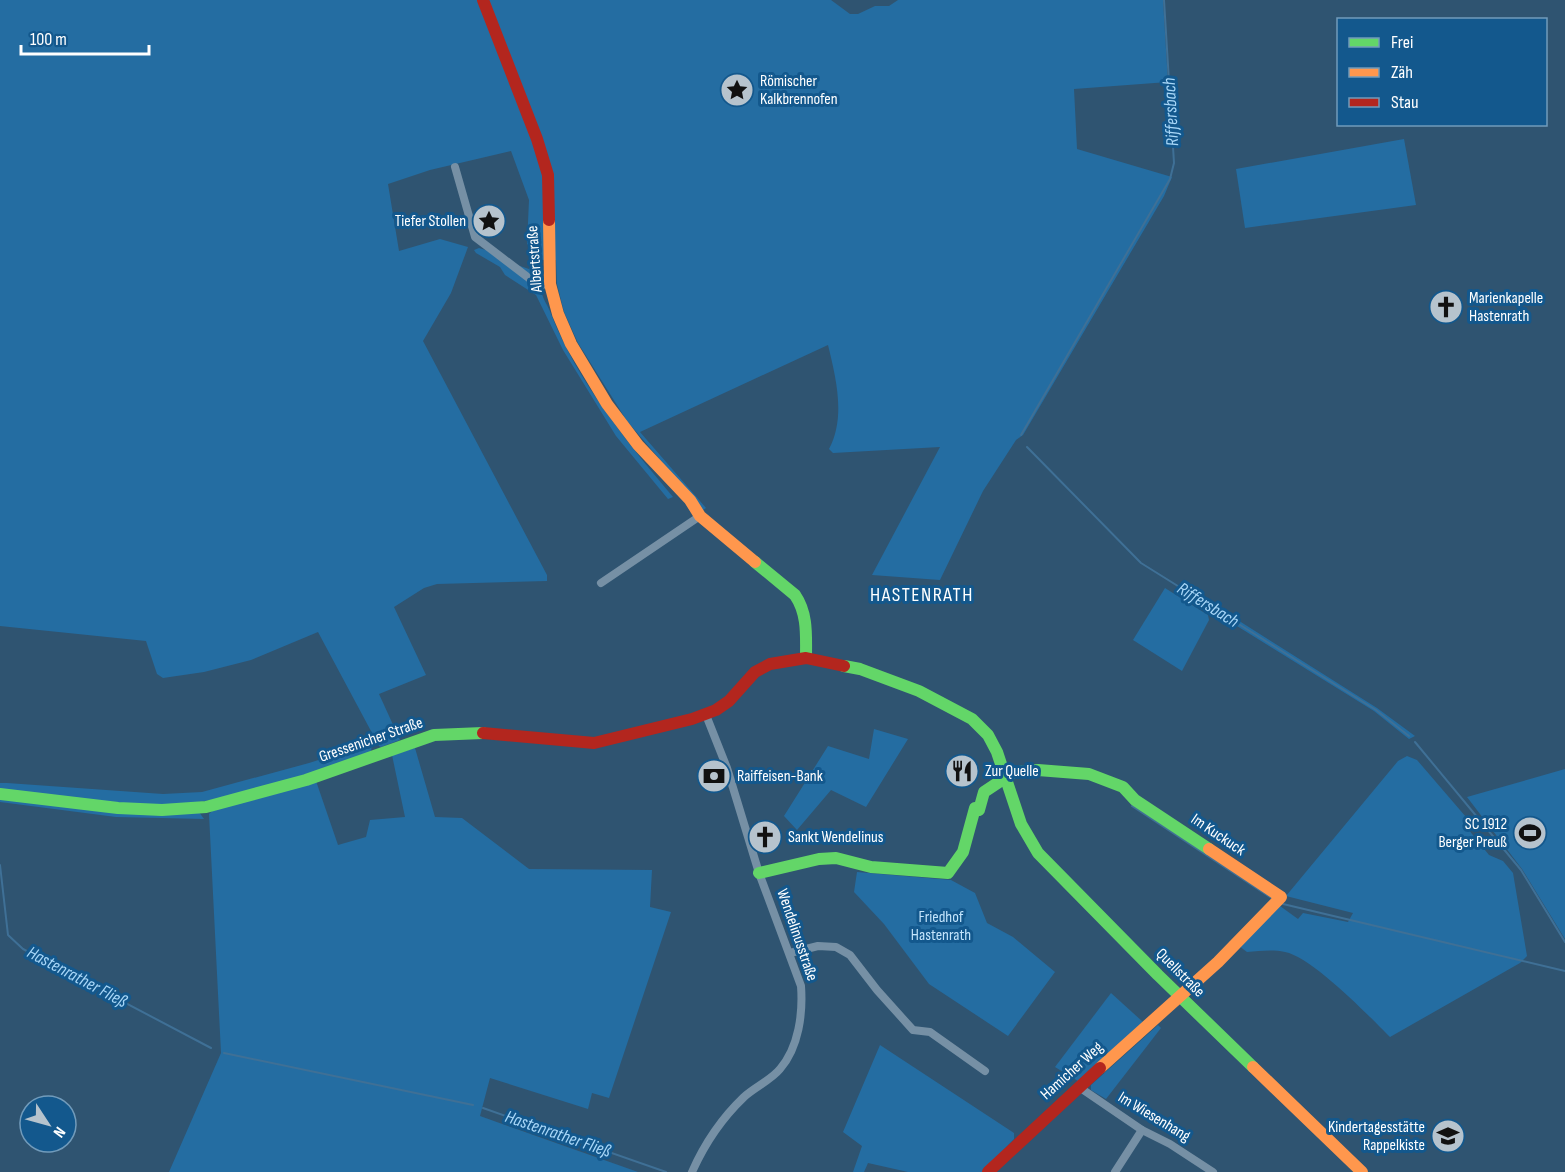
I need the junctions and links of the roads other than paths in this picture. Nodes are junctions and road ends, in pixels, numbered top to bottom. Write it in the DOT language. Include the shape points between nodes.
graph roads {
  1 [pos="483,0"];
  2 [pos="455,167"];
  3 [pos="550,284"];
  4 [pos="700,516"];
  5 [pos="601,583"];
  6 [pos="806,658"];
  7 [pos="706,715"];
  8 [pos="1005,777"];
  9 [pos="0,794"];
  10 [pos="759,873"];
  11 [pos="790,953"];
  12 [pos="1180,996"];
  13 [pos="985,1071"];
  14 [pos="1079,1087"];
  15 [pos="1142,1130"];
  16 [pos="692,1172"];
  17 [pos="988,1172"];
  18 [pos="1115,1172"];
  19 [pos="1213,1172"];
  20 [pos="1362,1172"];
  1 -- 3 [label="main road, Albertstraße" via="548,175"];
  2 -- 3 [label="street" via="475,237 538,285"];
  3 -- 4 [label="main road, Albertstraße" via="571,344 607,404"];
  4 -- 5 [label="street"];
  4 -- 6 [label="main road, Albertstraße" via="802,604"];
  6 -- 7 [label="main road, Gressenicher Straße" via="770,664 755,672 722,706"];
  6 -- 8 [label="main road, Quellstraße" via="888,678 972,719 988,735"];
  7 -- 9 [label="main road, Gressenicher Straße" via="594,743 479,733 434,735 306,780 206,807 118,808"];
  7 -- 10 [label="street, Wendelinusstraße" via="727,768"];
  8 -- 10 [label="main road" via="984,792 979,810 975,808 961,858 948,873 871,867 836,858"];
  8 -- 12 [label="main road, Quellstraße" via="1021,824 1038,853"];
  8 -- 12 [label="main road, Im Kuckuck" via="1023,770 1067,771 1089,774 1123,787 1135,800 1281,897"];
  10 -- 11 [label="street, Wendelinusstraße"];
  11 -- 13 [label="street" via="818,946 836,947 850,955 913,1030 930,1032"];
  11 -- 16 [label="street, Wendelinusstraße" via="801,986 802,1005 788,1058 777,1073 733,1108 705,1146"];
  12 -- 14 [label="main road, Hamicher Weg"];
  12 -- 20 [label="main road, Quellstraße"];
  14 -- 15 [label="street, Im Wiesenhang"];
  14 -- 17 [label="main road, Hamicher Weg"];
  15 -- 18 [label="street"];
  15 -- 19 [label="street, Im Wiesenhang"];
}
